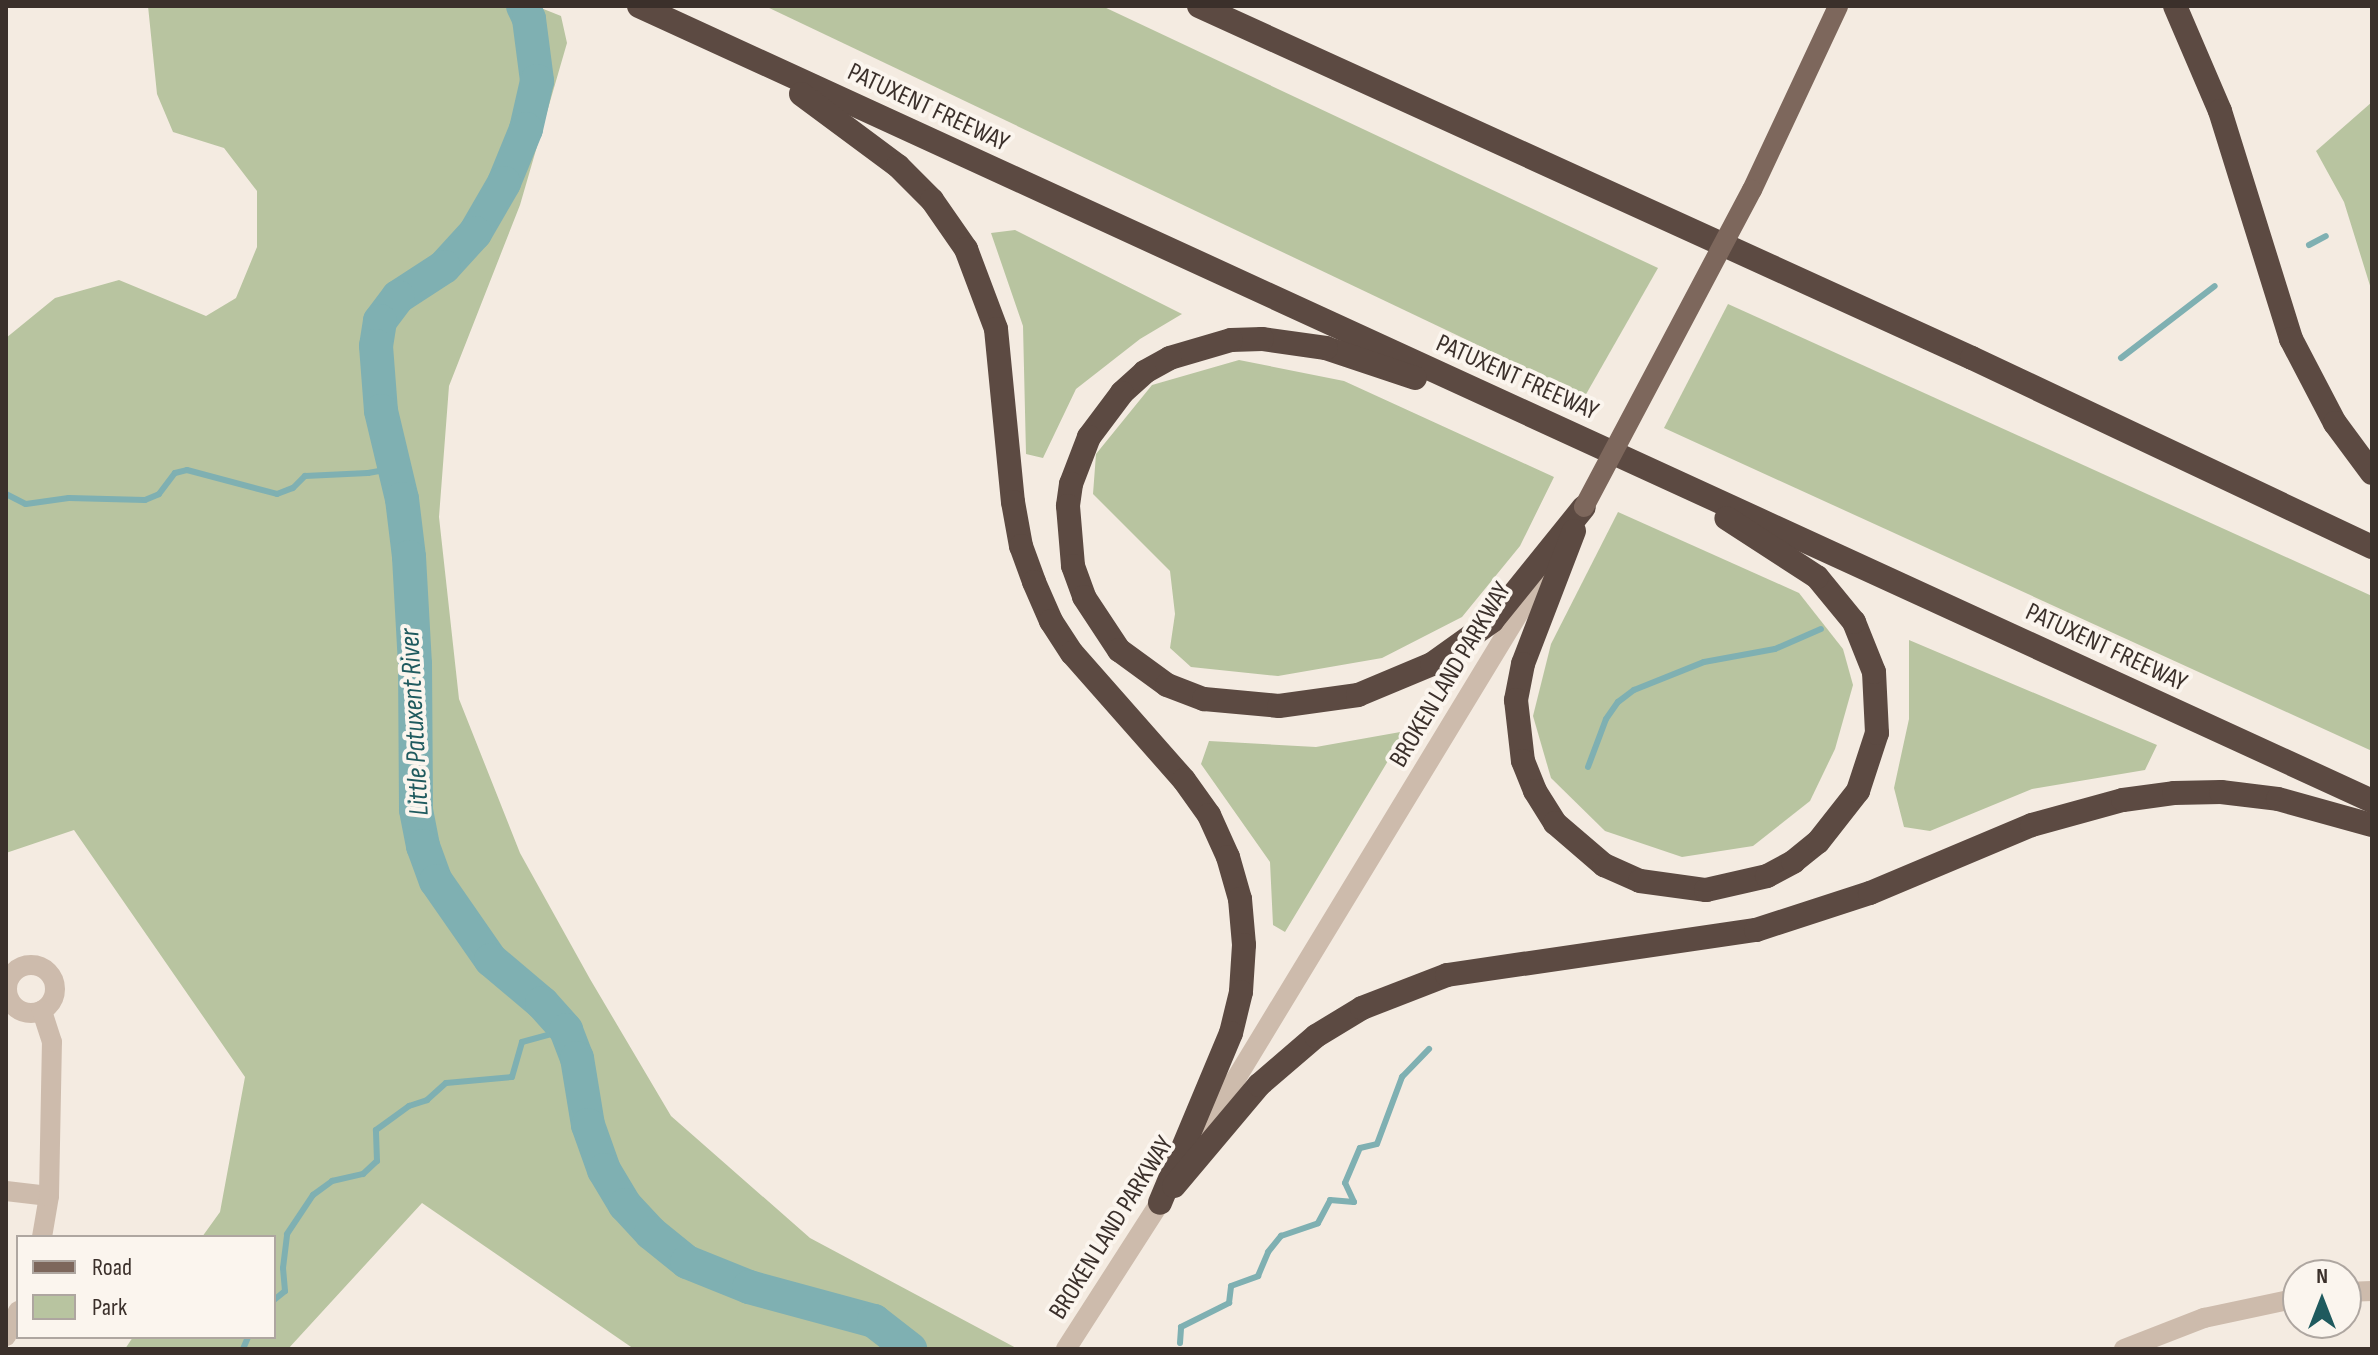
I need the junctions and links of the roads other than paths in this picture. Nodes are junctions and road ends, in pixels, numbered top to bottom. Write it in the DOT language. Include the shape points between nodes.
graph roads {
  1 [pos="639,6"];
  2 [pos="1199,6"];
  3 [pos="1838,6"];
  4 [pos="2175,6"];
  5 [pos="711,39"];
  6 [pos="1531,415"];
  7 [pos="1643,466"];
  8 [pos="2372,473"];
  9 [pos="1584,507"];
  10 [pos="2372,547"];
  11 [pos="2372,801"];
  12 [pos="2372,825"];
  13 [pos="42,1011"];
  14 [pos="6,1191"];
  15 [pos="49,1196"];
  16 [pos="1160,1203"];
  17 [pos="42,1235"];
  18 [pos="2282,1301"];
  19 [pos="16,1315"];
  20 [pos="6,1336"];
  21 [pos="1066,1349"];
  22 [pos="2124,1349"];
  1 -- 5 [label="highway, PATUXENT FREEWAY"];
  2 -- 10 [label="highway" via="1972,358"];
  3 -- 9 [label="main road, BROKEN LAND PARKWAY, bridge" via="1752,190"];
  4 -- 8 [label="highway" via="2220,111 2291,339 2335,423"];
  5 -- 6 [label="highway, PATUXENT FREEWAY"];
  5 -- 16 [label="highway" via="820,105 898,166 958,236 996,329 1013,502 1034,582 1072,653 1184,780 1209,815 1228,857 1240,899 1241,992 1231,1033"];
  6 -- 7 [label="highway, PATUXENT FREEWAY"];
  6 -- 9 [label="highway" via="1326,348 1284,341 1231,340 1170,358 1145,372 1114,403 1078,461 1068,534 1084,597 1119,650 1167,685 1239,705 1316,703 1397,681 1465,644 1492,621"];
  7 -- 9 [label="highway" via="1817,577 1836,596 1868,649 1879,705 1870,763 1842,816 1793,862 1736,885 1706,890 1640,881 1576,845 1535,791 1516,730 1516,700 1523,664"];
  7 -- 11 [label="highway, PATUXENT FREEWAY"];
  9 -- 16 [label="street, BROKEN LAND PARKWAY"];
  12 -- 16 [label="highway" via="2278,799 2221,792 2123,800 2032,825 1870,893 1756,930 1447,975 1362,1008 1316,1036 1259,1085"];
  13 -- 15 [label="street" via="52,1042"];
  14 -- 15 [label="street"];
  15 -- 17 [label="street"];
  16 -- 21 [label="street, BROKEN LAND PARKWAY"];
  18 -- 22 [label="street" via="2204,1318"];
  19 -- 20 [label="street"];
}
